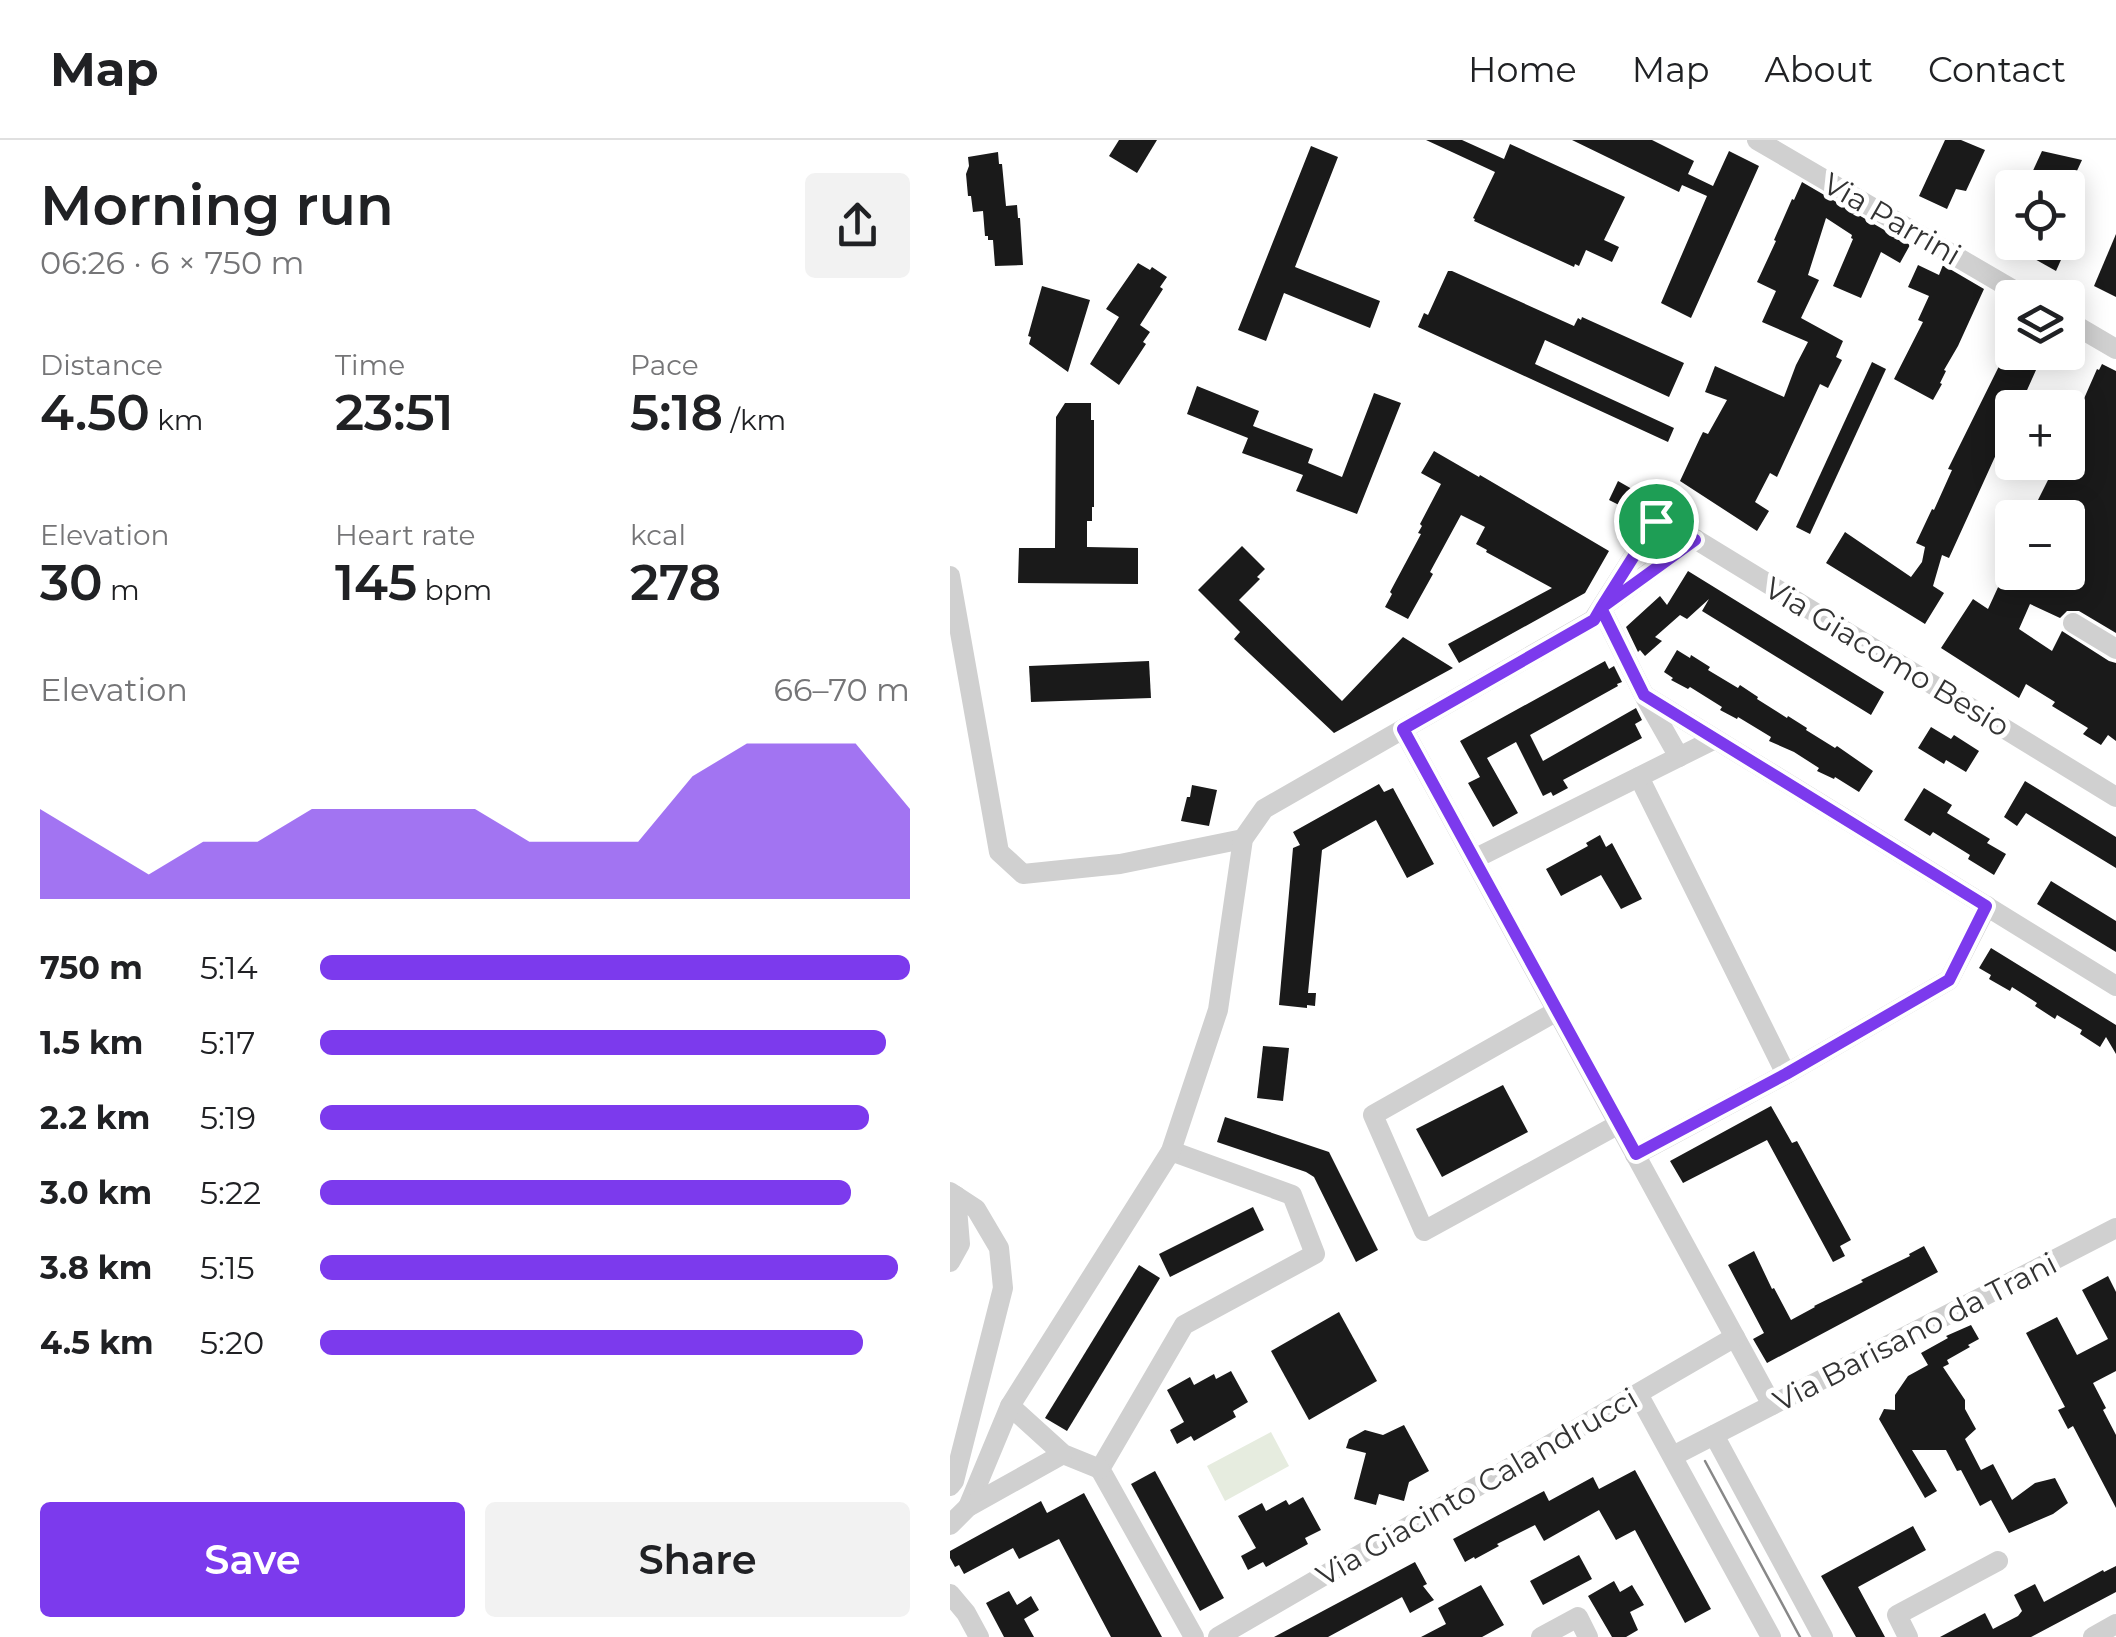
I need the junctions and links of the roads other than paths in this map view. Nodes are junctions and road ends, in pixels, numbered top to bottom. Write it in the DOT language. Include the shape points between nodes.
graph roads {
  1 [pos="1757,140"];
  2 [pos="1996,280"];
  3 [pos="2085,331"];
  4 [pos="2116,349"];
  5 [pos="1695,540"];
  6 [pos="950,576"];
  7 [pos="1601,608"];
  8 [pos="2073,623"];
  9 [pos="2116,649"];
  10 [pos="1644,695"];
  11 [pos="1403,729"];
  12 [pos="1716,739"];
  13 [pos="1679,757"];
  14 [pos="1639,777"];
  15 [pos="2116,797"];
  16 [pos="1244,839"];
  17 [pos="1474,859"];
  18 [pos="1986,906"];
  19 [pos="2116,986"];
  20 [pos="1557,1011"];
  21 [pos="1786,1074"];
  22 [pos="1619,1124"];
  23 [pos="1171,1150"];
  24 [pos="1636,1154"];
  25 [pos="953,1194"];
  26 [pos="2116,1228"];
  27 [pos="950,1262"];
  28 [pos="1735,1338"];
  29 [pos="1638,1394"];
  30 [pos="1772,1405"];
  31 [pos="1010,1406"];
  32 [pos="1714,1435"];
  33 [pos="1063,1454"];
  34 [pos="1673,1456"];
  35 [pos="1100,1469"];
  36 [pos="950,1486"];
  37 [pos="968,1507"];
  38 [pos="950,1525"];
  39 [pos="1998,1562"];
  40 [pos="950,1594"];
  41 [pos="979,1637"];
  42 [pos="1194,1637"];
  43 [pos="1218,1637"];
  44 [pos="1541,1637"];
  45 [pos="1588,1637"];
  46 [pos="1771,1637"];
  47 [pos="1823,1637"];
  48 [pos="1908,1637"];
  1 -- 2 [label="street, Via Parrini"];
  3 -- 4 [label="street"];
  5 -- 7 [label="street"];
  5 -- 7 [label="street, Via Giacomo Besio" via="1656,521"];
  5 -- 15 [label="street, Via Giacomo Besio"];
  6 -- 16 [label="street" via="1000,852 1023,874 1120,864"];
  7 -- 10 [label="street"];
  7 -- 11 [label="street" via="1594,620"];
  8 -- 9 [label="street"];
  10 -- 12 [label="street"];
  10 -- 13 [label="street"];
  11 -- 16 [label="street" via="1264,809"];
  11 -- 17 [label="street"];
  12 -- 13 [label="street"];
  12 -- 18 [label="street"];
  13 -- 14 [label="street"];
  14 -- 17 [label="street"];
  14 -- 21 [label="street"];
  16 -- 23 [label="street" via="1218,1010"];
  17 -- 20 [label="street"];
  18 -- 19 [label="street"];
  18 -- 21 [label="street" via="1949,980"];
  20 -- 22 [label="street"];
  20 -- 22 [label="street" via="1372,1115 1424,1231"];
  21 -- 24 [label="street"];
  22 -- 24 [label="street"];
  23 -- 31 [label="street"];
  23 -- 35 [label="street" via="1292,1195 1315,1254 1184,1325"];
  24 -- 28 [label="street"];
  25 -- 27 [label="street" via="960,1244"];
  25 -- 36 [label="street" via="976,1209 999,1248 1004,1288"];
  26 -- 30 [label="street, Via Barisano da Trani"];
  28 -- 29 [label="street, Via Giacinto Calandrucci"];
  28 -- 30 [label="street"];
  29 -- 34 [label="street"];
  29 -- 43 [label="street, Via Giacinto Calandrucci"];
  30 -- 32 [label="street, Via Barisano da Trani"];
  31 -- 33 [label="street"];
  31 -- 37 [label="street"];
  32 -- 34 [label="street, Via Barisano da Trani"];
  32 -- 47 [label="street"];
  33 -- 35 [label="street"];
  33 -- 37 [label="street"];
  34 -- 46 [label="street"];
  35 -- 42 [label="street"];
  37 -- 38 [label="street"];
  39 -- 48 [label="street" via="1896,1614"];
  40 -- 41 [label="street"];
  44 -- 45 [label="street" via="1578,1618"];
}
